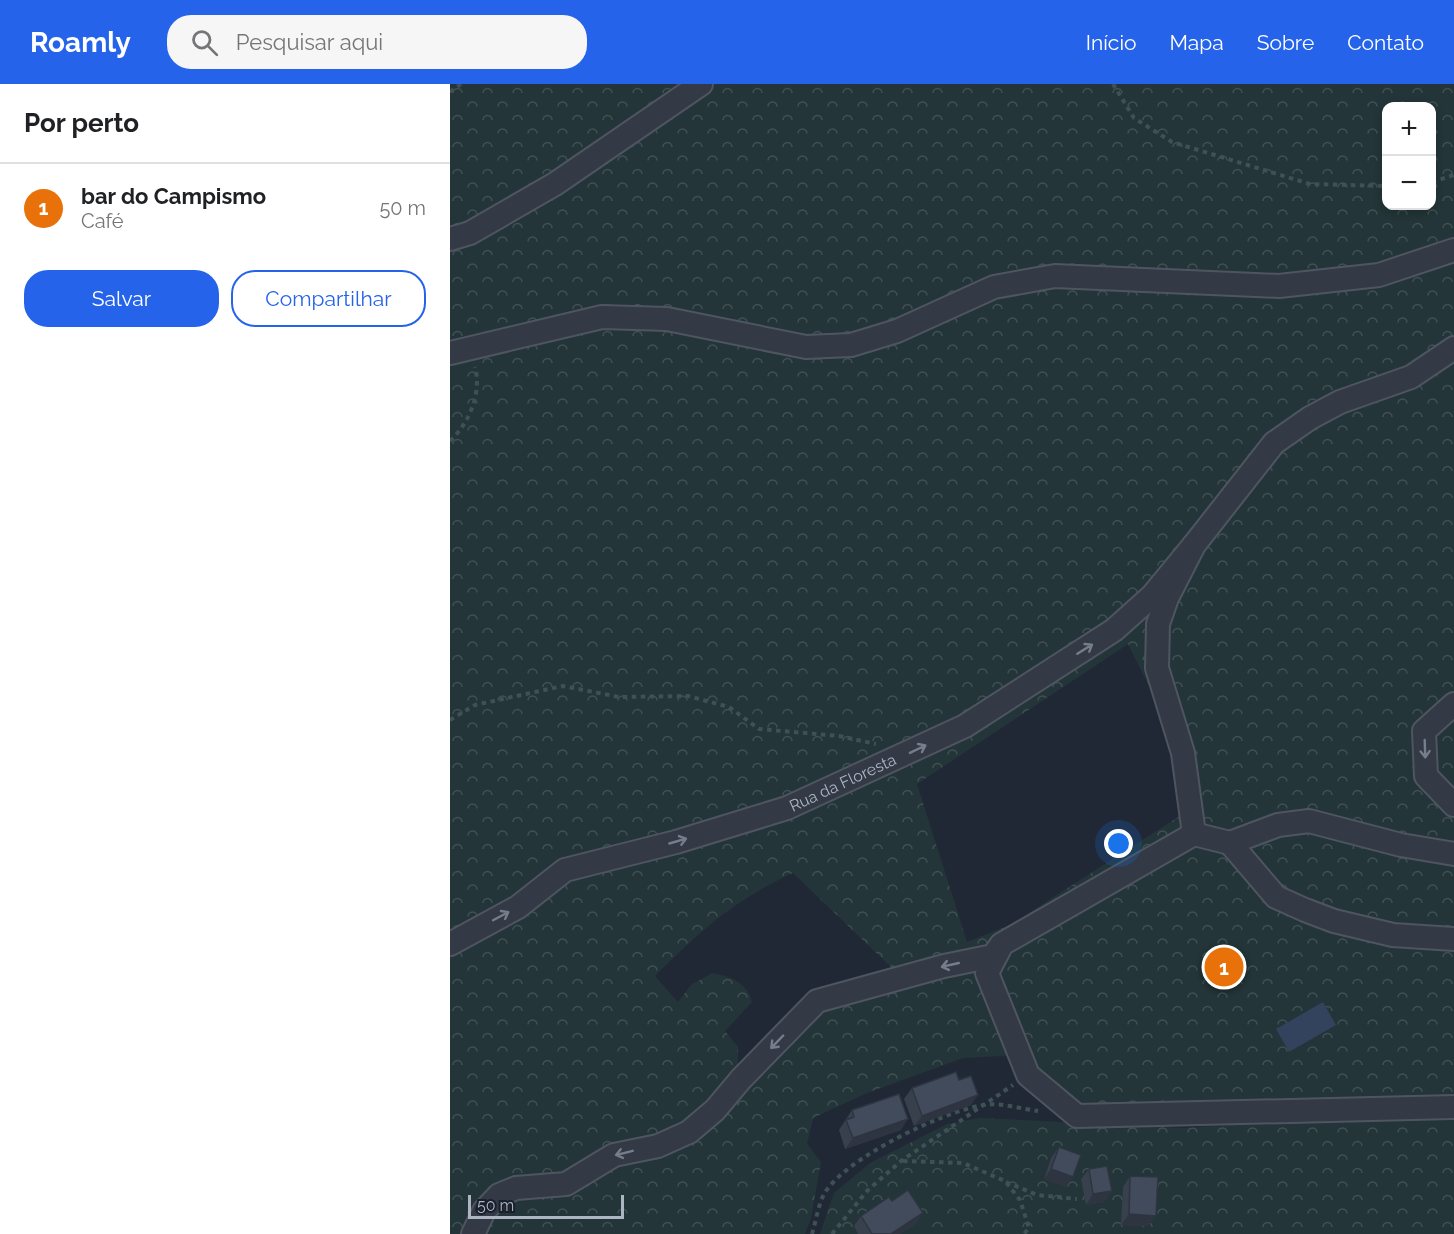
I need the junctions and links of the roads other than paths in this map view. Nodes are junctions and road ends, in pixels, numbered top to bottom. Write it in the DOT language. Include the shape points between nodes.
graph roads {
  1 [pos="700,84"];
  2 [pos="450,239"];
  3 [pos="1454,250"];
  4 [pos="1454,348"];
  5 [pos="460,351"];
  6 [pos="1194,545"];
  7 [pos="1454,704"];
  8 [pos="1454,805"];
  9 [pos="1194,834"];
  10 [pos="1230,843"];
  11 [pos="1454,854"];
  12 [pos="1454,939"];
  13 [pos="450,944"];
  14 [pos="1002,944"];
  15 [pos="1454,1107"];
  16 [pos="473,1234"];
  1 -- 2 [label="street" via="555,184 470,233"];
  3 -- 5 [label="street" via="1379,275 1279,286 1055,276 1027,279 994,287 897,331 851,345 806,347 667,318 602,317"];
  4 -- 6 [label="street" via="1411,377 1340,402 1274,443"];
  6 -- 9 [label="street" via="1158,624 1157,668 1183,753"];
  13 -- 6 [label="street, Rua da Floresta, one-way" via="518,907 565,870 787,808 965,726 1114,630 1152,596"];
  7 -- 8 [label="street, one-way" via="1424,731 1426,776"];
  9 -- 10 [label="street"];
  9 -- 14 [label="street"];
  10 -- 11 [label="street" via="1278,825 1309,821"];
  10 -- 12 [label="street" via="1276,897 1305,910 1373,931"];
  14 -- 15 [label="street" via="987,973 1028,1075 1077,1116"];
  14 -- 16 [label="street, one-way" via="993,956 817,1001 715,1110 689,1132 658,1146 614,1155 566,1184 516,1188 499,1195 484,1211"];
}
